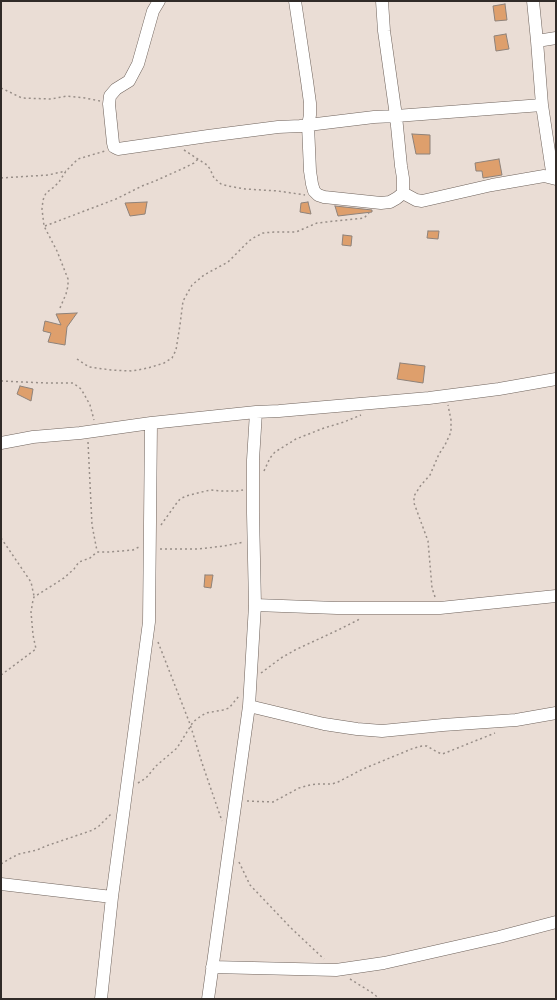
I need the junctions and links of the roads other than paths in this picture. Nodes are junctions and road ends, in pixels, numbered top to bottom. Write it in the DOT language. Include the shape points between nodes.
graph roads {
  1 [pos="159,1"];
  2 [pos="295,1"];
  3 [pos="382,1"];
  4 [pos="533,1"];
  5 [pos="556,38"];
  6 [pos="538,41"];
  7 [pos="542,105"];
  8 [pos="396,116"];
  9 [pos="308,125"];
  10 [pos="555,178"];
  11 [pos="403,193"];
  12 [pos="556,379"];
  13 [pos="256,412"];
  14 [pos="151,423"];
  15 [pos="1,443"];
  16 [pos="556,596"];
  17 [pos="255,605"];
  18 [pos="250,706"];
  19 [pos="556,713"];
  20 [pos="1,884"];
  21 [pos="112,897"];
  22 [pos="556,922"];
  23 [pos="212,966"];
  24 [pos="101,999"];
  25 [pos="208,999"];
  1 -- 9 [label="street" via="153,11 138,64 130,81 110,96 113,143 116,148"];
  2 -- 9 [label="street" via="309,95"];
  3 -- 8 [label="street"];
  4 -- 6 [label="street"];
  5 -- 6 [label="street"];
  6 -- 7 [label="street"];
  7 -- 8 [label="street"];
  7 -- 10 [label="street"];
  8 -- 9 [label="street"];
  8 -- 11 [label="street"];
  9 -- 11 [label="street" via="310,171 314,191 324,196 376,203 390,202"];
  10 -- 11 [label="street" via="544,176 492,184 422,201"];
  12 -- 13 [label="street" via="446,396"];
  13 -- 14 [label="street"];
  13 -- 17 [label="street" via="253,460"];
  14 -- 15 [label="street"];
  14 -- 21 [label="street" via="149,622"];
  16 -- 17 [label="street" via="440,608"];
  17 -- 18 [label="street"];
  18 -- 19 [label="street" via="324,724 382,732 516,720"];
  18 -- 23 [label="street"];
  20 -- 21 [label="street"];
  21 -- 24 [label="street"];
  22 -- 23 [label="street" via="391,961 336,970"];
  23 -- 25 [label="street"];
}
